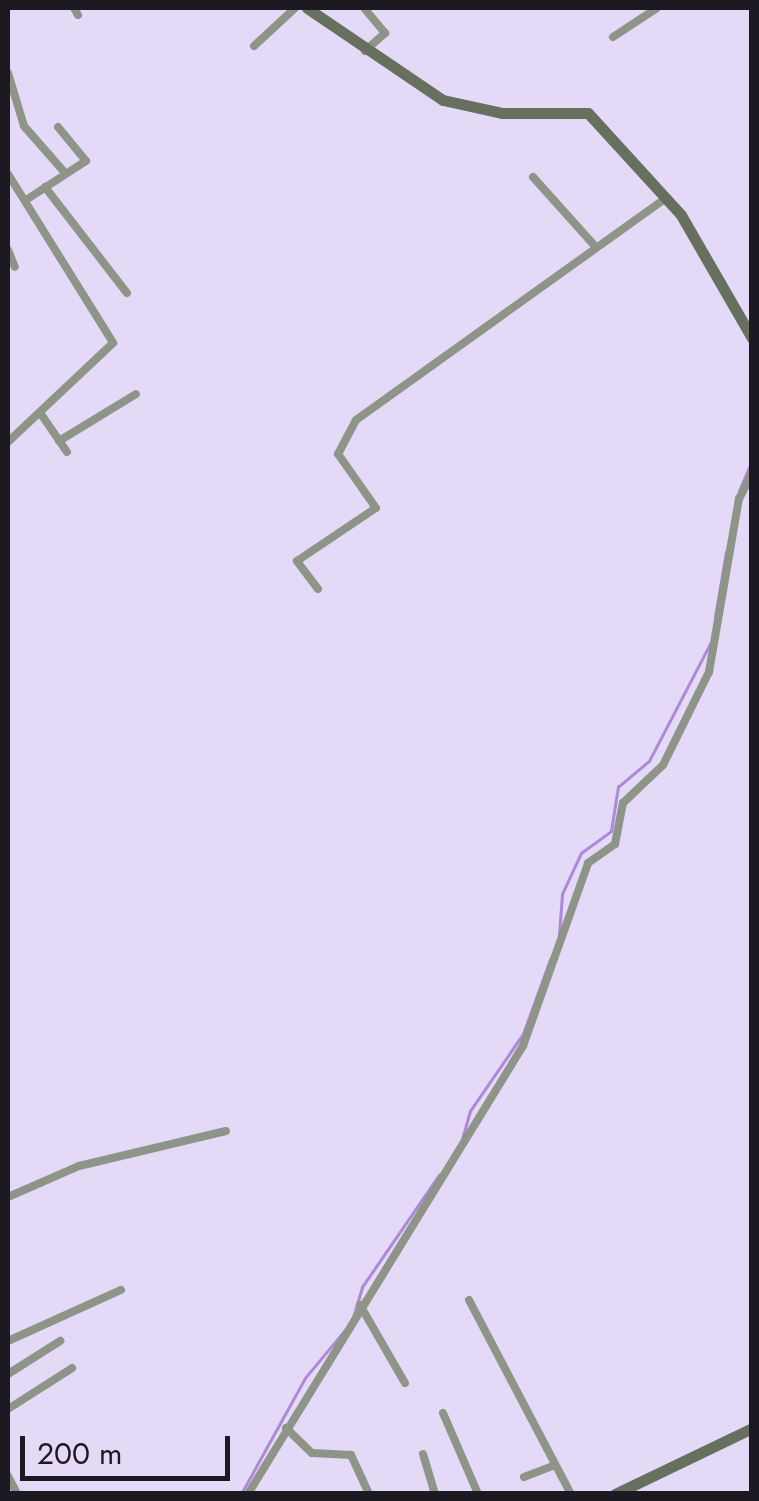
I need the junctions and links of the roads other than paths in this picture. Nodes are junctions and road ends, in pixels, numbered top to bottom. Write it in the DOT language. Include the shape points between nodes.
graph roads {
  1 [pos="295,8"];
  2 [pos="307,8"];
  3 [pos="364,8"];
  4 [pos="658,8"];
  5 [pos="613,37"];
  6 [pos="254,46"];
  7 [pos="364,52"];
  8 [pos="8,73"];
  9 [pos="58,127"];
  10 [pos="65,173"];
  11 [pos="8,174"];
  12 [pos="532,177"];
  13 [pos="45,186"];
  14 [pos="29,198"];
  15 [pos="665,199"];
  16 [pos="595,246"];
  17 [pos="8,250"];
  18 [pos="16,267"];
  19 [pos="127,293"];
  20 [pos="752,338"];
  21 [pos="136,394"];
  22 [pos="41,414"];
  23 [pos="60,440"];
  24 [pos="8,442"];
  25 [pos="67,452"];
  26 [pos="752,472"];
  27 [pos="318,589"];
  28 [pos="226,1131"];
  29 [pos="8,1197"];
  30 [pos="121,1290"];
  31 [pos="470,1300"];
  32 [pos="360,1305"];
  33 [pos="60,1341"];
  34 [pos="8,1342"];
  35 [pos="72,1368"];
  36 [pos="8,1374"];
  37 [pos="404,1382"];
  38 [pos="8,1410"];
  39 [pos="443,1414"];
  40 [pos="286,1428"];
  41 [pos="752,1428"];
  42 [pos="423,1454"];
  43 [pos="553,1466"];
  44 [pos="8,1476"];
  45 [pos="524,1477"];
  46 [pos="18,1494"];
  47 [pos="248,1494"];
  48 [pos="369,1494"];
  49 [pos="435,1494"];
  50 [pos="478,1494"];
  51 [pos="571,1494"];
  52 [pos="615,1494"];
  1 -- 6 [label="street"];
  2 -- 7 [label="street"];
  3 -- 7 [label="street" via="385,34"];
  4 -- 5 [label="street"];
  7 -- 15 [label="street" via="457,105 588,112"];
  8 -- 10 [label="street" via="24,126"];
  9 -- 10 [label="street" via="86,157"];
  10 -- 13 [label="street"];
  11 -- 14 [label="street"];
  12 -- 16 [label="street"];
  13 -- 14 [label="street"];
  13 -- 19 [label="street"];
  14 -- 22 [label="street" via="113,343"];
  15 -- 16 [label="street"];
  15 -- 20 [label="street"];
  16 -- 27 [label="street" via="344,435 338,454 376,508 297,561"];
  17 -- 18 [label="street"];
  21 -- 23 [label="street"];
  22 -- 23 [label="street"];
  22 -- 24 [label="street"];
  23 -- 25 [label="street"];
  26 -- 32 [label="street" via="738,499 710,672 663,765 623,803 615,844 588,864 523,1046"];
  28 -- 29 [label="street" via="80,1166"];
  30 -- 34 [label="street"];
  31 -- 43 [label="street"];
  32 -- 37 [label="street"];
  32 -- 40 [label="street"];
  33 -- 36 [label="street"];
  35 -- 38 [label="street"];
  39 -- 50 [label="street"];
  40 -- 47 [label="street"];
  40 -- 48 [label="street" via="312,1453 351,1455"];
  41 -- 52 [label="street"];
  42 -- 49 [label="street"];
  43 -- 45 [label="street"];
  43 -- 51 [label="street"];
  44 -- 46 [label="street"];
}
